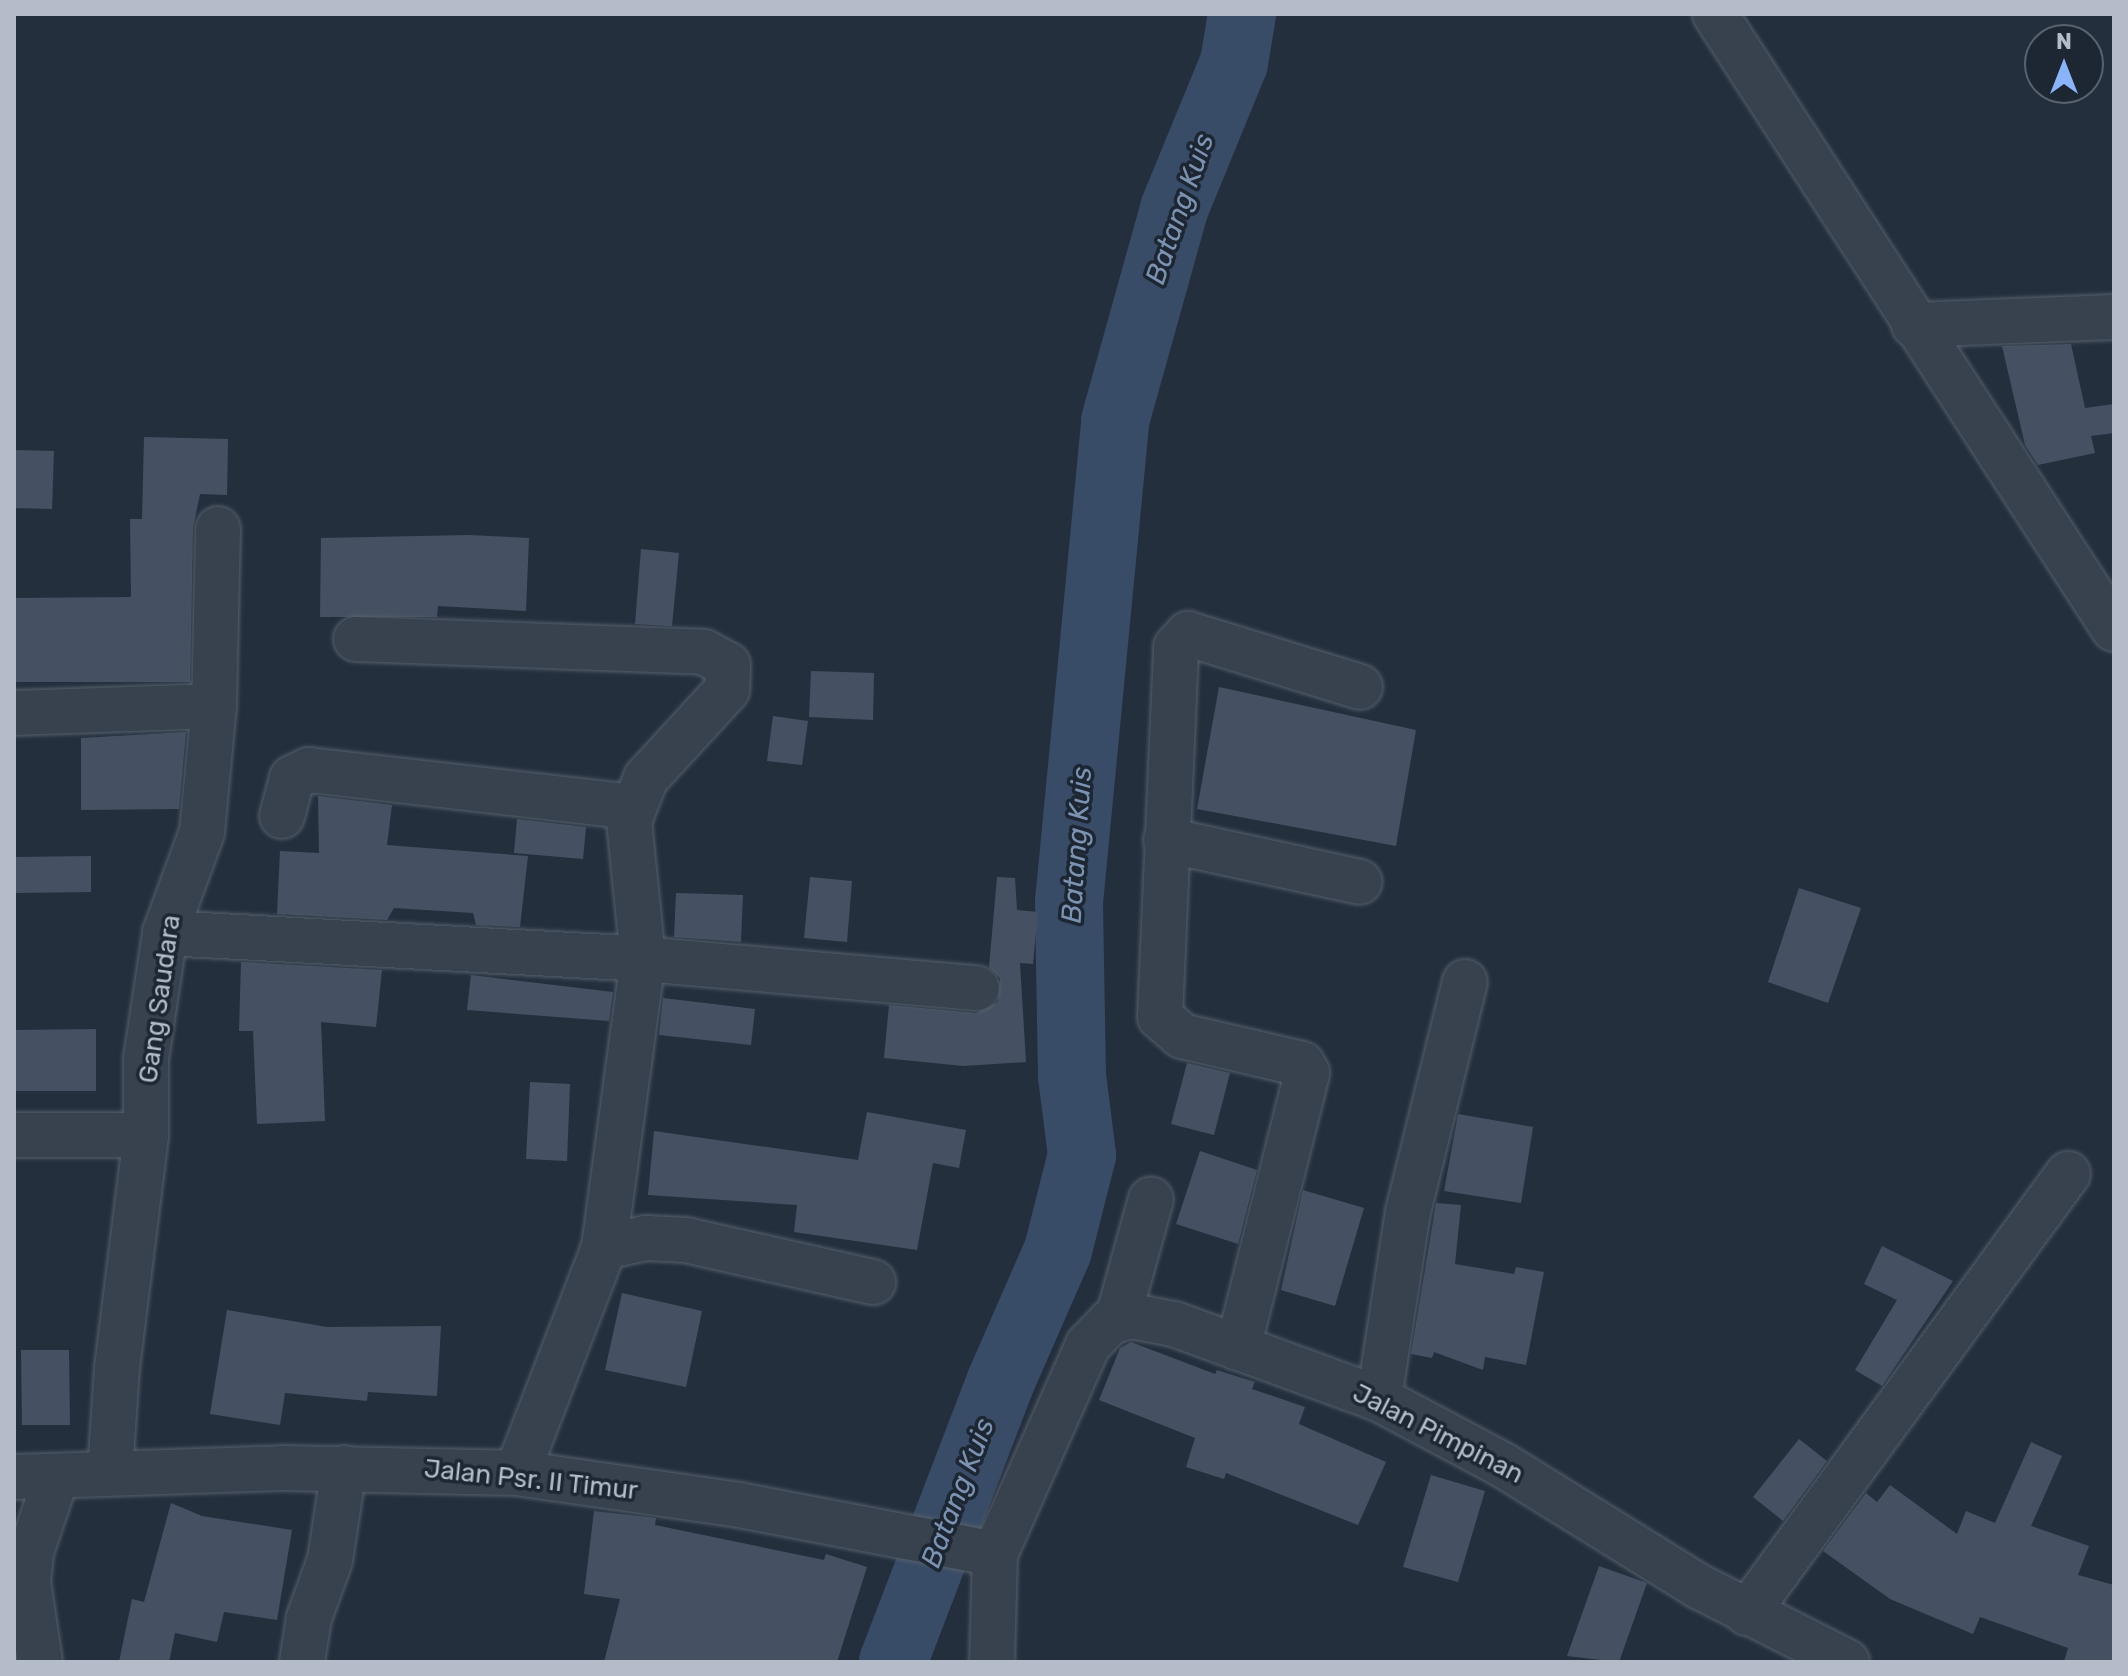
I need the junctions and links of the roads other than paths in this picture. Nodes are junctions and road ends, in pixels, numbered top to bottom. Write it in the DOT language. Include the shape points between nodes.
graph roads {
  1 [pos="1715,14"];
  2 [pos="2114,317"];
  3 [pos="1914,325"];
  4 [pos="218,529"];
  5 [pos="2114,629"];
  6 [pos="356,639"];
  7 [pos="1360,687"];
  8 [pos="214,706"];
  9 [pos="14,713"];
  10 [pos="632,807"];
  11 [pos="282,816"];
  12 [pos="1166,840"];
  13 [pos="1360,882"];
  14 [pos="165,933"];
  15 [pos="643,959"];
  16 [pos="1465,982"];
  17 [pos="977,988"];
  18 [pos="14,1135"];
  19 [pos="146,1135"];
  20 [pos="2068,1174"];
  21 [pos="1151,1199"];
  22 [pos="604,1247"];
  23 [pos="873,1282"];
  24 [pos="1118,1318"];
  25 [pos="1238,1348"];
  26 [pos="1379,1399"];
  27 [pos="344,1468"];
  28 [pos="110,1473"];
  29 [pos="517,1473"];
  30 [pos="35,1478"];
  31 [pos="987,1552"];
  32 [pos="1747,1613"];
  33 [pos="40,1662"];
  34 [pos="302,1662"];
  35 [pos="992,1662"];
  36 [pos="1847,1662"];
  1 -- 3 [label="street"];
  2 -- 3 [label="street"];
  3 -- 5 [label="street"];
  4 -- 8 [label="street, Gang Saudara"];
  6 -- 10 [label="street" via="704,652 721,657 728,665 727,690 646,778"];
  7 -- 12 [label="street" via="1188,634 1181,637 1176,647"];
  8 -- 9 [label="street"];
  8 -- 14 [label="street, Gang Saudara" via="202,832"];
  10 -- 11 [label="street" via="309,770 292,778"];
  10 -- 15 [label="street"];
  12 -- 13 [label="street"];
  12 -- 25 [label="street" via="1162,1021 1182,1036 1302,1064 1307,1073"];
  14 -- 15 [label="street"];
  14 -- 19 [label="street, Gang Saudara" via="146,1059"];
  15 -- 17 [label="street"];
  15 -- 22 [label="street"];
  16 -- 26 [label="street" via="1408,1212"];
  18 -- 19 [label="street"];
  19 -- 28 [label="street, Gang Saudara" via="117,1368"];
  20 -- 32 [label="street"];
  21 -- 24 [label="street"];
  22 -- 23 [label="street" via="646,1238 686,1240"];
  22 -- 29 [label="street"];
  24 -- 25 [label="street, Jalan Pimpinan" via="1145,1317"];
  24 -- 31 [label="street" via="1101,1329 1082,1356"];
  25 -- 26 [label="street, Jalan Pimpinan"];
  26 -- 32 [label="street, Jalan Pimpinan" via="1503,1465"];
  27 -- 28 [label="street, Jalan Psr. II Timur"];
  27 -- 29 [label="street, Jalan Psr. II Timur"];
  27 -- 34 [label="street" via="330,1560 309,1618"];
  28 -- 30 [label="street, Jalan Psr. II Timur"];
  29 -- 31 [label="street, Jalan Psr. II Timur"];
  30 -- 33 [label="street" via="29,1567"];
  31 -- 35 [label="street"];
  32 -- 36 [label="street, Jalan Pimpinan"];
}
